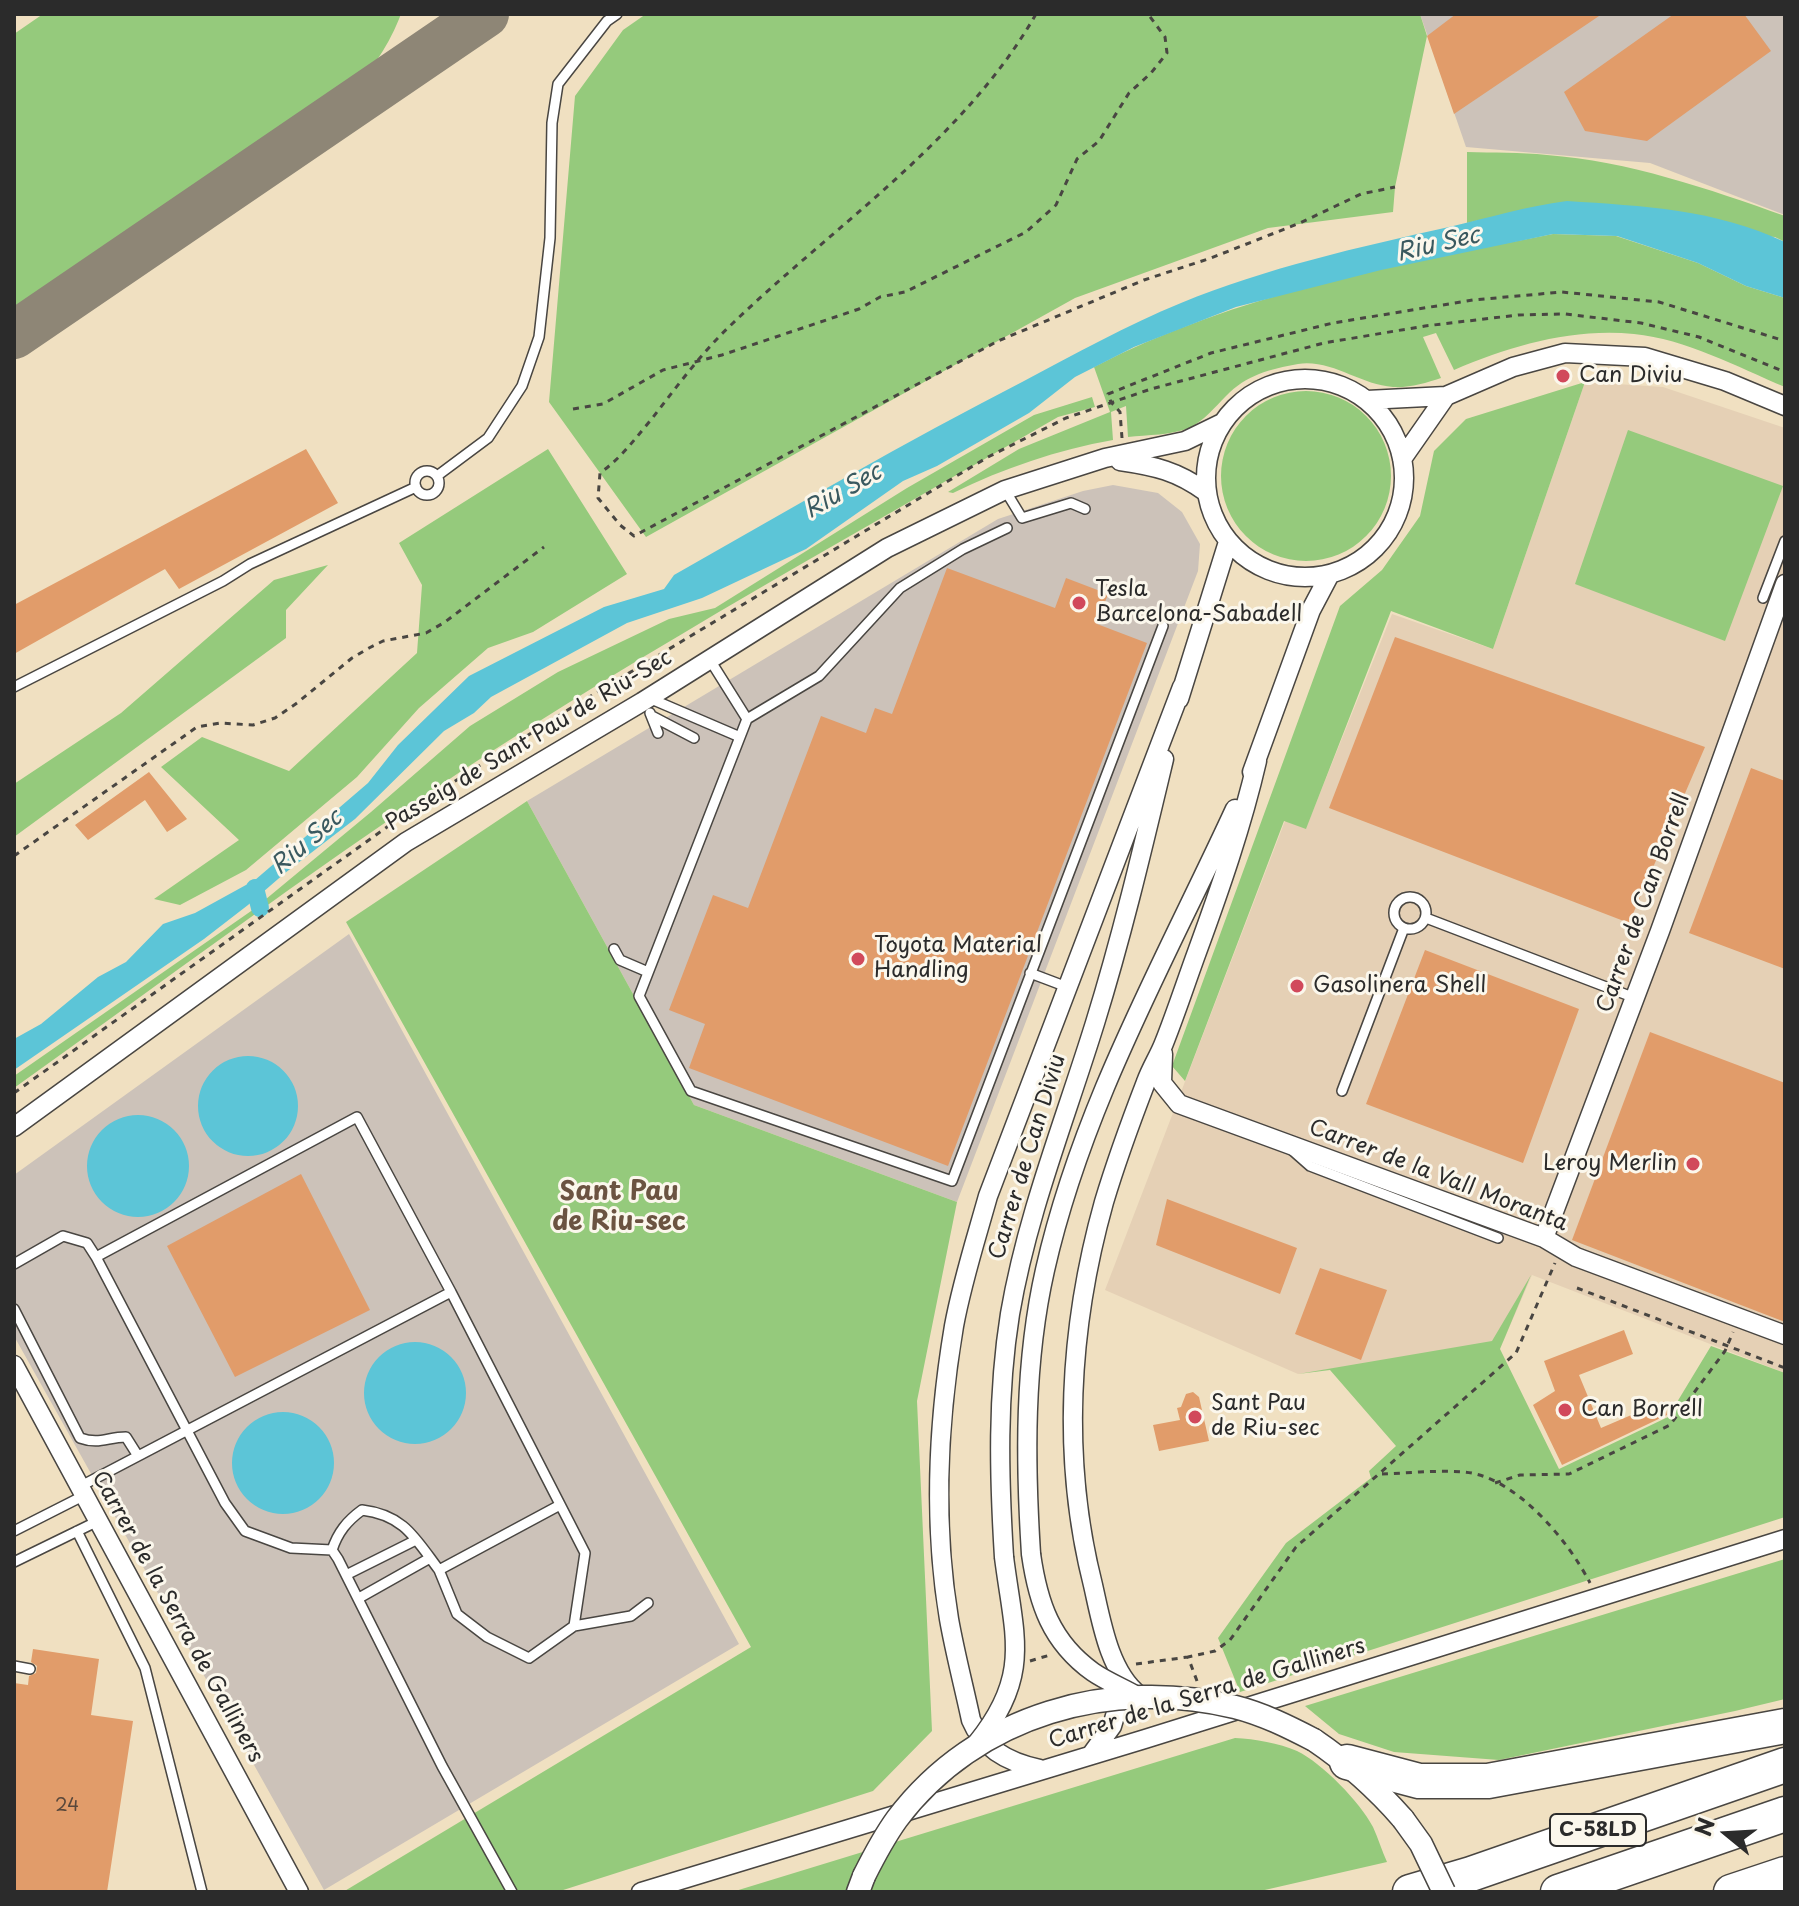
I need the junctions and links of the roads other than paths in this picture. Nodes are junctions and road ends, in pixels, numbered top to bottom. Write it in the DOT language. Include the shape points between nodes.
graph roads {
  1 [pos="617,14"];
  2 [pos="1446,396"];
  3 [pos="1367,400"];
  4 [pos="1785,406"];
  5 [pos="1222,423"];
  6 [pos="1105,458"];
  7 [pos="1402,459"];
  8 [pos="437,476"];
  9 [pos="416,487"];
  10 [pos="1005,490"];
  11 [pos="1206,492"];
  12 [pos="1085,509"];
  13 [pos="1007,528"];
  14 [pos="1785,541"];
  15 [pos="1228,542"];
  16 [pos="1330,574"];
  17 [pos="1785,584"];
  18 [pos="1763,598"];
  19 [pos="1163,626"];
  20 [pos="710,660"];
  21 [pos="14,687"];
  22 [pos="1182,687"];
  23 [pos="648,705"];
  24 [pos="747,719"];
  25 [pos="658,733"];
  26 [pos="740,737"];
  27 [pos="694,738"];
  28 [pos="1257,761"];
  29 [pos="1426,918"];
  30 [pos="1404,928"];
  31 [pos="614,949"];
  32 [pos="648,972"];
  33 [pos="1030,973"];
  34 [pos="1067,987"];
  35 [pos="1635,998"];
  36 [pos="1164,1044"];
  37 [pos="1342,1091"];
  38 [pos="14,1127"];
  39 [pos="1284,1143"];
  40 [pos="1498,1238"];
  41 [pos="1544,1238"];
  42 [pos="96,1257"];
  43 [pos="14,1264"];
  44 [pos="451,1292"];
  45 [pos="14,1309"];
  46 [pos="1785,1335"];
  47 [pos="14,1365"];
  48 [pos="187,1430"];
  49 [pos="138,1456"];
  50 [pos="81,1491"];
  51 [pos="560,1505"];
  52 [pos="98,1521"];
  53 [pos="14,1531"];
  54 [pos="77,1531"];
  55 [pos="1785,1539"];
  56 [pos="416,1540"];
  57 [pos="332,1550"];
  58 [pos="430,1558"];
  59 [pos="14,1562"];
  60 [pos="439,1570"];
  61 [pos="346,1575"];
  62 [pos="359,1598"];
  63 [pos="648,1603"];
  64 [pos="574,1626"];
  65 [pos="14,1666"];
  66 [pos="30,1669"];
  67 [pos="1131,1689"];
  68 [pos="1210,1718"];
  69 [pos="971,1720"];
  70 [pos="1785,1726"];
  71 [pos="971,1749"];
  72 [pos="1091,1755"];
  73 [pos="1347,1762"];
  74 [pos="1785,1765"];
  75 [pos="1044,1769"];
  76 [pos="932,1803"];
  77 [pos="1785,1814"];
  78 [pos="1785,1874"];
  79 [pos="861,1884"];
  80 [pos="202,1892"];
  81 [pos="299,1892"];
  82 [pos="512,1892"];
  83 [pos="641,1892"];
  84 [pos="1410,1892"];
  85 [pos="1444,1892"];
  86 [pos="1558,1892"];
  87 [pos="1731,1892"];
  1 -- 8 [label="lane" via="558,84 539,337 522,386 488,438"];
  2 -- 3 [label="street"];
  2 -- 4 [label="street" via="1513,367 1565,353 1645,357"];
  2 -- 7 [label="street"];
  3 -- 5 [label="street" via="1328,381 1294,379 1253,393"];
  3 -- 7 [label="street" via="1390,427"];
  5 -- 6 [label="street, Passeig de Sant Pau de Riu-Sec" via="1185,441"];
  5 -- 11 [label="street" via="1208,456"];
  6 -- 10 [label="street, Passeig de Sant Pau de Riu-Sec"];
  6 -- 11 [label="street, Passeig de Sant Pau de Riu-Sec" via="1151,465 1185,477"];
  7 -- 16 [label="street" via="1403,490 1390,529 1360,561"];
  8 -- 9 [label="lane" via="420,473"];
  8 -- 9 [label="lane" via="433,494"];
  9 -- 21 [label="lane" via="250,564"];
  10 -- 12 [label="lane" via="1022,518 1071,503"];
  10 -- 20 [label="street, Passeig de Sant Pau de Riu-Sec" via="887,548"];
  11 -- 15 [label="street"];
  13 -- 24 [label="lane" via="900,588 819,676"];
  14 -- 18 [label="lane"];
  15 -- 16 [label="street" via="1269,571 1299,577"];
  15 -- 22 [label="street, Carrer de Can Diviu"];
  16 -- 28 [label="street" via="1311,610"];
  17 -- 35 [label="street, Carrer de Can Borrell"];
  19 -- 33 [label="lane"];
  20 -- 23 [label="street, Passeig de Sant Pau de Riu-Sec"];
  20 -- 24 [label="lane"];
  22 -- 34 [label="street, Carrer de Can Diviu"];
  22 -- 71 [label="street, Carrer de Can Diviu, bridge" via="1095,1023 1020,1261 1010,1317 999,1479 1015,1667 1003,1706"];
  23 -- 25 [label="lane"];
  23 -- 26 [label="lane"];
  23 -- 27 [label="lane"];
  23 -- 38 [label="street, Passeig de Sant Pau de Riu-Sec" via="406,842"];
  24 -- 26 [label="lane"];
  26 -- 32 [label="lane"];
  28 -- 36 [label="street" via="1216,899"];
  28 -- 67 [label="street, bridge" via="1087,1130 1045,1271 1032,1359 1027,1417 1031,1554 1038,1593 1055,1632 1093,1672"];
  29 -- 30 [label="lane" via="1414,929"];
  29 -- 30 [label="lane" via="1424,903 1404,898 1394,915"];
  29 -- 35 [label="lane"];
  30 -- 37 [label="lane"];
  31 -- 32 [label="lane" via="620,960"];
  32 -- 33 [label="lane" via="639,996 691,1091 952,1181"];
  33 -- 34 [label="lane"];
  34 -- 69 [label="street, Carrer de Can Diviu" via="988,1196 965,1277 947,1374 940,1504 943,1561"];
  35 -- 41 [label="street, Carrer de Can Borrell"];
  36 -- 39 [label="street, Carrer de la Vall Moranta" via="1162,1083 1179,1104"];
  36 -- 67 [label="street" via="1104,1201 1075,1362 1074,1459 1082,1535 1100,1614"];
  39 -- 40 [label="lane" via="1310,1166"];
  39 -- 41 [label="street, Carrer de la Vall Moranta"];
  41 -- 46 [label="street, Carrer de la Vall Moranta" via="1576,1257"];
  42 -- 43 [label="lane" via="87,1243 63,1236"];
  42 -- 44 [label="lane" via="357,1117"];
  42 -- 48 [label="lane"];
  44 -- 48 [label="lane"];
  44 -- 51 [label="lane"];
  45 -- 49 [label="lane" via="80,1438 96,1444 126,1437"];
  47 -- 50 [label="street, Carrer de la Serra de Galliners"];
  48 -- 49 [label="lane"];
  48 -- 57 [label="lane" via="245,1531 291,1548"];
  49 -- 50 [label="lane"];
  50 -- 52 [label="street, Carrer de la Serra de Galliners"];
  50 -- 53 [label="lane"];
  51 -- 60 [label="lane"];
  51 -- 64 [label="lane" via="585,1553"];
  52 -- 54 [label="lane"];
  52 -- 81 [label="street, Carrer de la Serra de Galliners"];
  54 -- 59 [label="lane"];
  54 -- 80 [label="lane" via="145,1668"];
  55 -- 68 [label="street, Carrer de la Serra de Galliners"];
  56 -- 57 [label="lane" via="396,1519 362,1510 337,1535"];
  56 -- 58 [label="lane"];
  56 -- 61 [label="lane"];
  57 -- 61 [label="lane"];
  58 -- 60 [label="lane"];
  58 -- 62 [label="lane"];
  60 -- 64 [label="lane" via="457,1614 529,1658"];
  61 -- 62 [label="lane"];
  62 -- 82 [label="lane"];
  63 -- 64 [label="lane" via="631,1616"];
  65 -- 66 [label="lane"];
  67 -- 68 [label="street"];
  67 -- 71 [label="street, bridge" via="1041,1714"];
  67 -- 72 [label="street"];
  67 -- 73 [label="street, bridge" via="1238,1708 1278,1722"];
  68 -- 72 [label="street, Carrer de la Serra de Galliners"];
  69 -- 75 [label="street, Carrer de Can Diviu" via="977,1735 995,1751 1019,1765"];
  69 -- 76 [label="street, Carrer de Can Diviu" via="960,1763"];
  70 -- 73 [label="highway" via="1488,1781 1419,1781"];
  71 -- 79 [label="street, bridge" via="899,1817"];
  72 -- 75 [label="street, Carrer de la Serra de Galliners"];
  73 -- 85 [label="street, bridge" via="1403,1819"];
  74 -- 84 [label="highway, C-58LD"];
  75 -- 76 [label="street, Carrer de la Serra de Galliners"];
  76 -- 83 [label="street, Carrer de la Serra de Galliners"];
  77 -- 86 [label="highway"];
  78 -- 87 [label="highway"];
}
